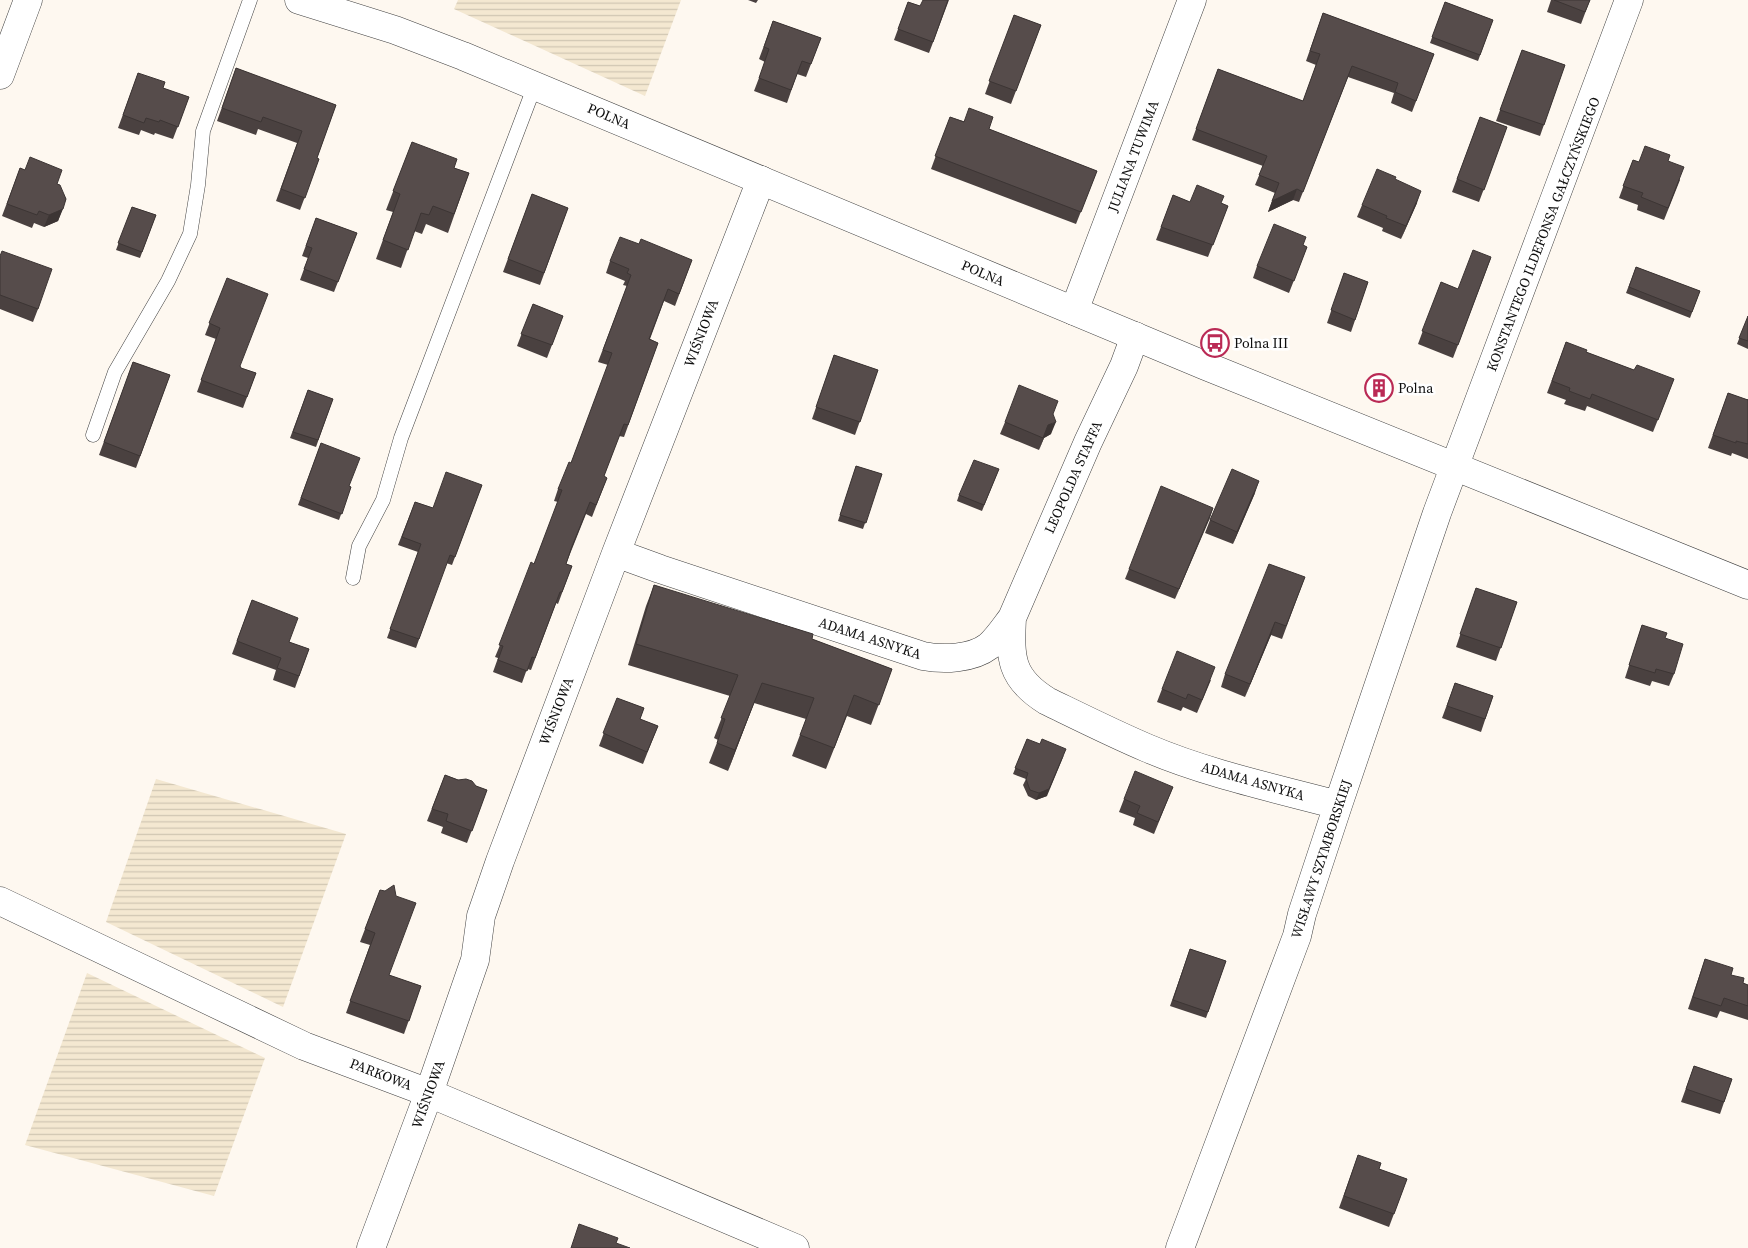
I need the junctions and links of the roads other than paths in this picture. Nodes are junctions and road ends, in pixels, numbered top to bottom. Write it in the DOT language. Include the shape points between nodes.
graph roads {
  1 [pos="28,0"];
  2 [pos="250,0"];
  3 [pos="299,0"];
  4 [pos="1192,0"];
  5 [pos="1630,0"];
  6 [pos="0,75"];
  7 [pos="535,85"];
  8 [pos="761,180"];
  9 [pos="1074,311"];
  10 [pos="1135,336"];
  11 [pos="93,435"];
  12 [pos="1455,467"];
  13 [pos="616,553"];
  14 [pos="352,578"];
  15 [pos="1748,585"];
  16 [pos="1012,618"];
  17 [pos="1338,805"];
  18 [pos="0,901"];
  19 [pos="429,1092"];
  20 [pos="371,1248"];
  21 [pos="794,1248"];
  22 [pos="1180,1248"];
  1 -- 6 [label="street"];
  2 -- 11 [label="lane" via="203,131 190,234 168,281 115,372"];
  3 -- 7 [label="street, POLNA" via="413,36"];
  4 -- 9 [label="street, JULIANA TUWIMA"];
  5 -- 12 [label="street, KONSTANTEGO ILDEFONSA GAŁCZYŃSKIEGO"];
  7 -- 8 [label="street, POLNA"];
  7 -- 14 [label="lane" via="401,438 383,500 359,546"];
  8 -- 9 [label="street, POLNA"];
  8 -- 13 [label="street, WIŚNIOWA"];
  9 -- 10 [label="street, POLNA"];
  10 -- 12 [label="street, POLNA"];
  10 -- 16 [label="street, LEOPOLDA STAFFA"];
  12 -- 15 [label="street, POLNA"];
  12 -- 17 [label="street, WISŁAWY SZYMBORSKIEJ"];
  13 -- 16 [label="street, ADAMA ASNYKA" via="934,658 964,656 988,647"];
  13 -- 19 [label="street, WIŚNIOWA" via="487,898 475,960"];
  16 -- 17 [label="street, ADAMA ASNYKA" via="1010,647 1017,670 1023,682 1047,701 1148,748 1241,779"];
  17 -- 22 [label="street, WISŁAWY SZYMBORSKIEJ" via="1297,936"];
  18 -- 19 [label="street, PARKOWA" via="304,1046"];
  19 -- 20 [label="street, WIŚNIOWA"];
  19 -- 21 [label="street, PARKOWA"];
}
